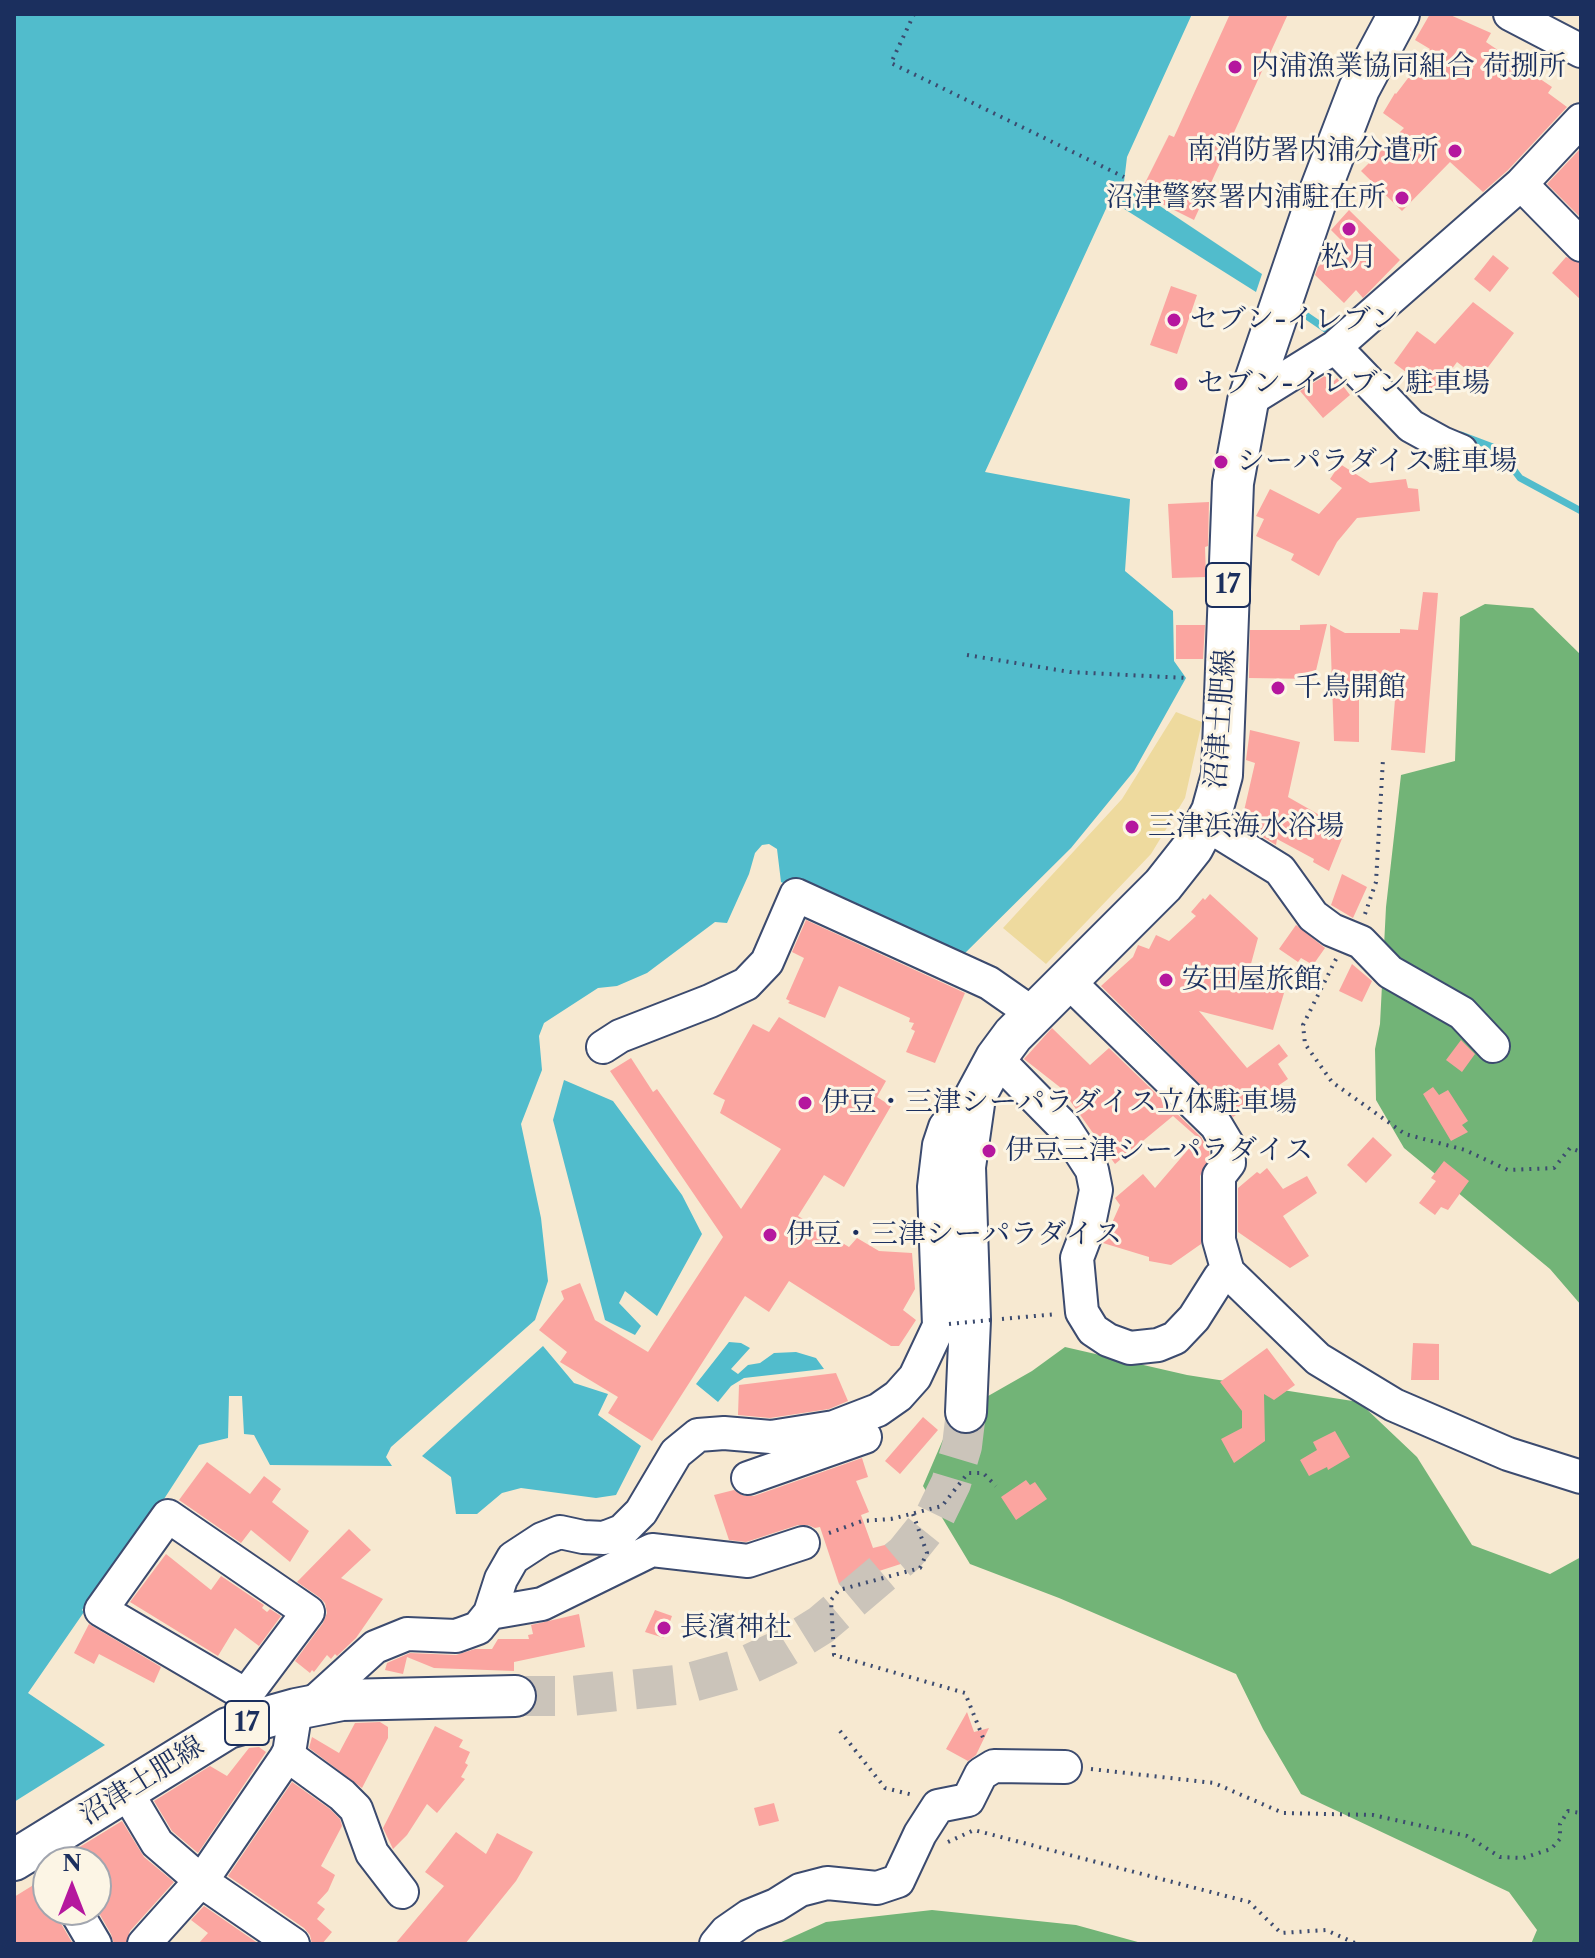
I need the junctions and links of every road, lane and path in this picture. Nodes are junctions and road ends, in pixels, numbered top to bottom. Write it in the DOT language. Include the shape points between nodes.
graph roads {
  1 [pos="914,14"];
  2 [pos="1399,14"];
  3 [pos="1510,14"];
  4 [pos="1552,24"];
  5 [pos="1581,51"];
  6 [pos="1581,120"];
  7 [pos="1124,177"];
  8 [pos="1521,184"];
  9 [pos="1581,245"];
  10 [pos="1335,347"];
  11 [pos="1248,401"];
  12 [pos="1461,451"];
  13 [pos="967,655"];
  14 [pos="1186,678"];
  15 [pos="1383,759"];
  16 [pos="1207,825"];
  17 [pos="1344,935"];
  18 [pos="1067,980"];
  19 [pos="1032,1013"];
  20 [pos="1493,1046"];
  21 [pos="603,1047"];
  22 [pos="996,1058"];
  23 [pos="975,1097"];
  24 [pos="1581,1152"];
  25 [pos="1228,1272"];
  26 [pos="1082,1312"];
  27 [pos="949,1324"];
  28 [pos="915,1377"];
  29 [pos="966,1412"];
  30 [pos="1581,1477"];
  31 [pos="748,1478"];
  32 [pos="996,1486"];
  33 [pos="913,1514"];
  34 [pos="803,1543"];
  35 [pos="490,1613"];
  36 [pos="515,1696"];
  37 [pos="303,1708"];
  38 [pos="248,1709"];
  39 [pos="840,1731"];
  40 [pos="287,1755"];
  41 [pos="994,1766"];
  42 [pos="1065,1767"];
  43 [pos="126,1791"];
  44 [pos="948,1804"];
  45 [pos="1581,1813"];
  46 [pos="915,1845"];
  47 [pos="50,1846"];
  48 [pos="201,1881"];
  49 [pos="402,1892"];
  50 [pos="84,1926"];
  51 [pos="95,1944"];
  52 [pos="144,1944"];
  53 [pos="293,1944"];
  54 [pos="716,1944"];
  55 [pos="1357,1944"];
  1 -- 7 [label="path" via="891,63"];
  2 -- 11 [label="main road, 沼津土肥線 / 17" via="1359,89"];
  3 -- 4 [label="street"];
  4 -- 5 [label="street"];
  6 -- 8 [label="street"];
  8 -- 9 [label="street"];
  8 -- 10 [label="street"];
  10 -- 11 [label="street"];
  10 -- 12 [label="street" via="1411,426"];
  11 -- 16 [label="main road, 沼津土肥線 / 17" via="1233,483 1222,775"];
  13 -- 14 [label="path" via="1070,672"];
  15 -- 17 [label="path" via="1376,882"];
  16 -- 17 [label="street" via="1280,870 1313,916"];
  16 -- 18 [label="main road, 沼津土肥線 / 17" via="1163,885"];
  17 -- 20 [label="street" via="1390,972 1462,1013"];
  17 -- 24 [label="path" via="1303,1025 1305,1044 1332,1082 1405,1134 1465,1150 1508,1170 1554,1168 1570,1148"];
  18 -- 19 [label="main road, 沼津土肥線 / 17"];
  18 -- 25 [label="street" via="1216,1125 1228,1145 1229,1163 1219,1176 1219,1240"];
  19 -- 21 [label="street" via="989,983 796,895 767,962 746,984"];
  19 -- 22 [label="main road, 沼津土肥線 / 17"];
  22 -- 23 [label="main road, 沼津土肥線 / 17"];
  22 -- 26 [label="street" via="1064,1127 1092,1170 1096,1190 1077,1258"];
  23 -- 28 [label="street" via="945,1127 939,1145 934,1187 939,1326"];
  23 -- 29 [label="main road, 沼津土肥線 / 17" via="965,1167 970,1320"];
  25 -- 26 [label="street" via="1175,1338 1158,1345 1130,1348 1108,1340 1093,1330"];
  25 -- 30 [label="street" via="1318,1359 1394,1405 1508,1454"];
  26 -- 27 [label="path, bridge"];
  28 -- 31 [label="street" via="898,1417 881,1432"];
  28 -- 35 [label="street" via="878,1410 834,1427 771,1437 698,1435 676,1453 641,1512 622,1531 604,1538 560,1532 513,1558"];
  32 -- 33 [label="path" via="983,1473 968,1473 942,1506"];
  33 -- 34 [label="path" via="862,1521"];
  33 -- 41 [label="path" via="927,1553 920,1568 839,1590 831,1600 834,1655 965,1693"];
  34 -- 35 [label="street" via="748,1561 652,1550 542,1604"];
  35 -- 37 [label="street" via="478,1628 456,1636 407,1634 375,1647"];
  36 -- 37 [label="main road, 沼津土肥線 / 17" via="342,1700"];
  37 -- 38 [label="main road, 沼津土肥線 / 17"];
  37 -- 40 [label="street"];
  38 -- 38 [label="street" via="101,1610 168,1516 308,1612"];
  38 -- 43 [label="main road, 沼津土肥線 / 17" via="228,1728"];
  39 -- 44 [label="path" via="885,1788"];
  40 -- 48 [label="street"];
  40 -- 49 [label="street" via="356,1809 372,1853"];
  41 -- 42 [label="street"];
  41 -- 44 [label="street" via="981,1774 968,1800"];
  42 -- 45 [label="path" via="1214,1783 1283,1813 1373,1815 1467,1836 1500,1857 1523,1858 1551,1849 1560,1839 1560,1824 1568,1811"];
  43 -- 47 [label="main road, 沼津土肥線 / 17"];
  43 -- 48 [label="street" via="157,1843"];
  44 -- 46 [label="street" via="938,1806"];
  46 -- 54 [label="street" via="898,1881 877,1888 827,1883 800,1890 749,1916"];
  46 -- 55 [label="path" via="942,1846 974,1830 1249,1902 1281,1933 1326,1930"];
  48 -- 52 [label="street"];
  48 -- 53 [label="street"];
  50 -- 51 [label="street"];
}
